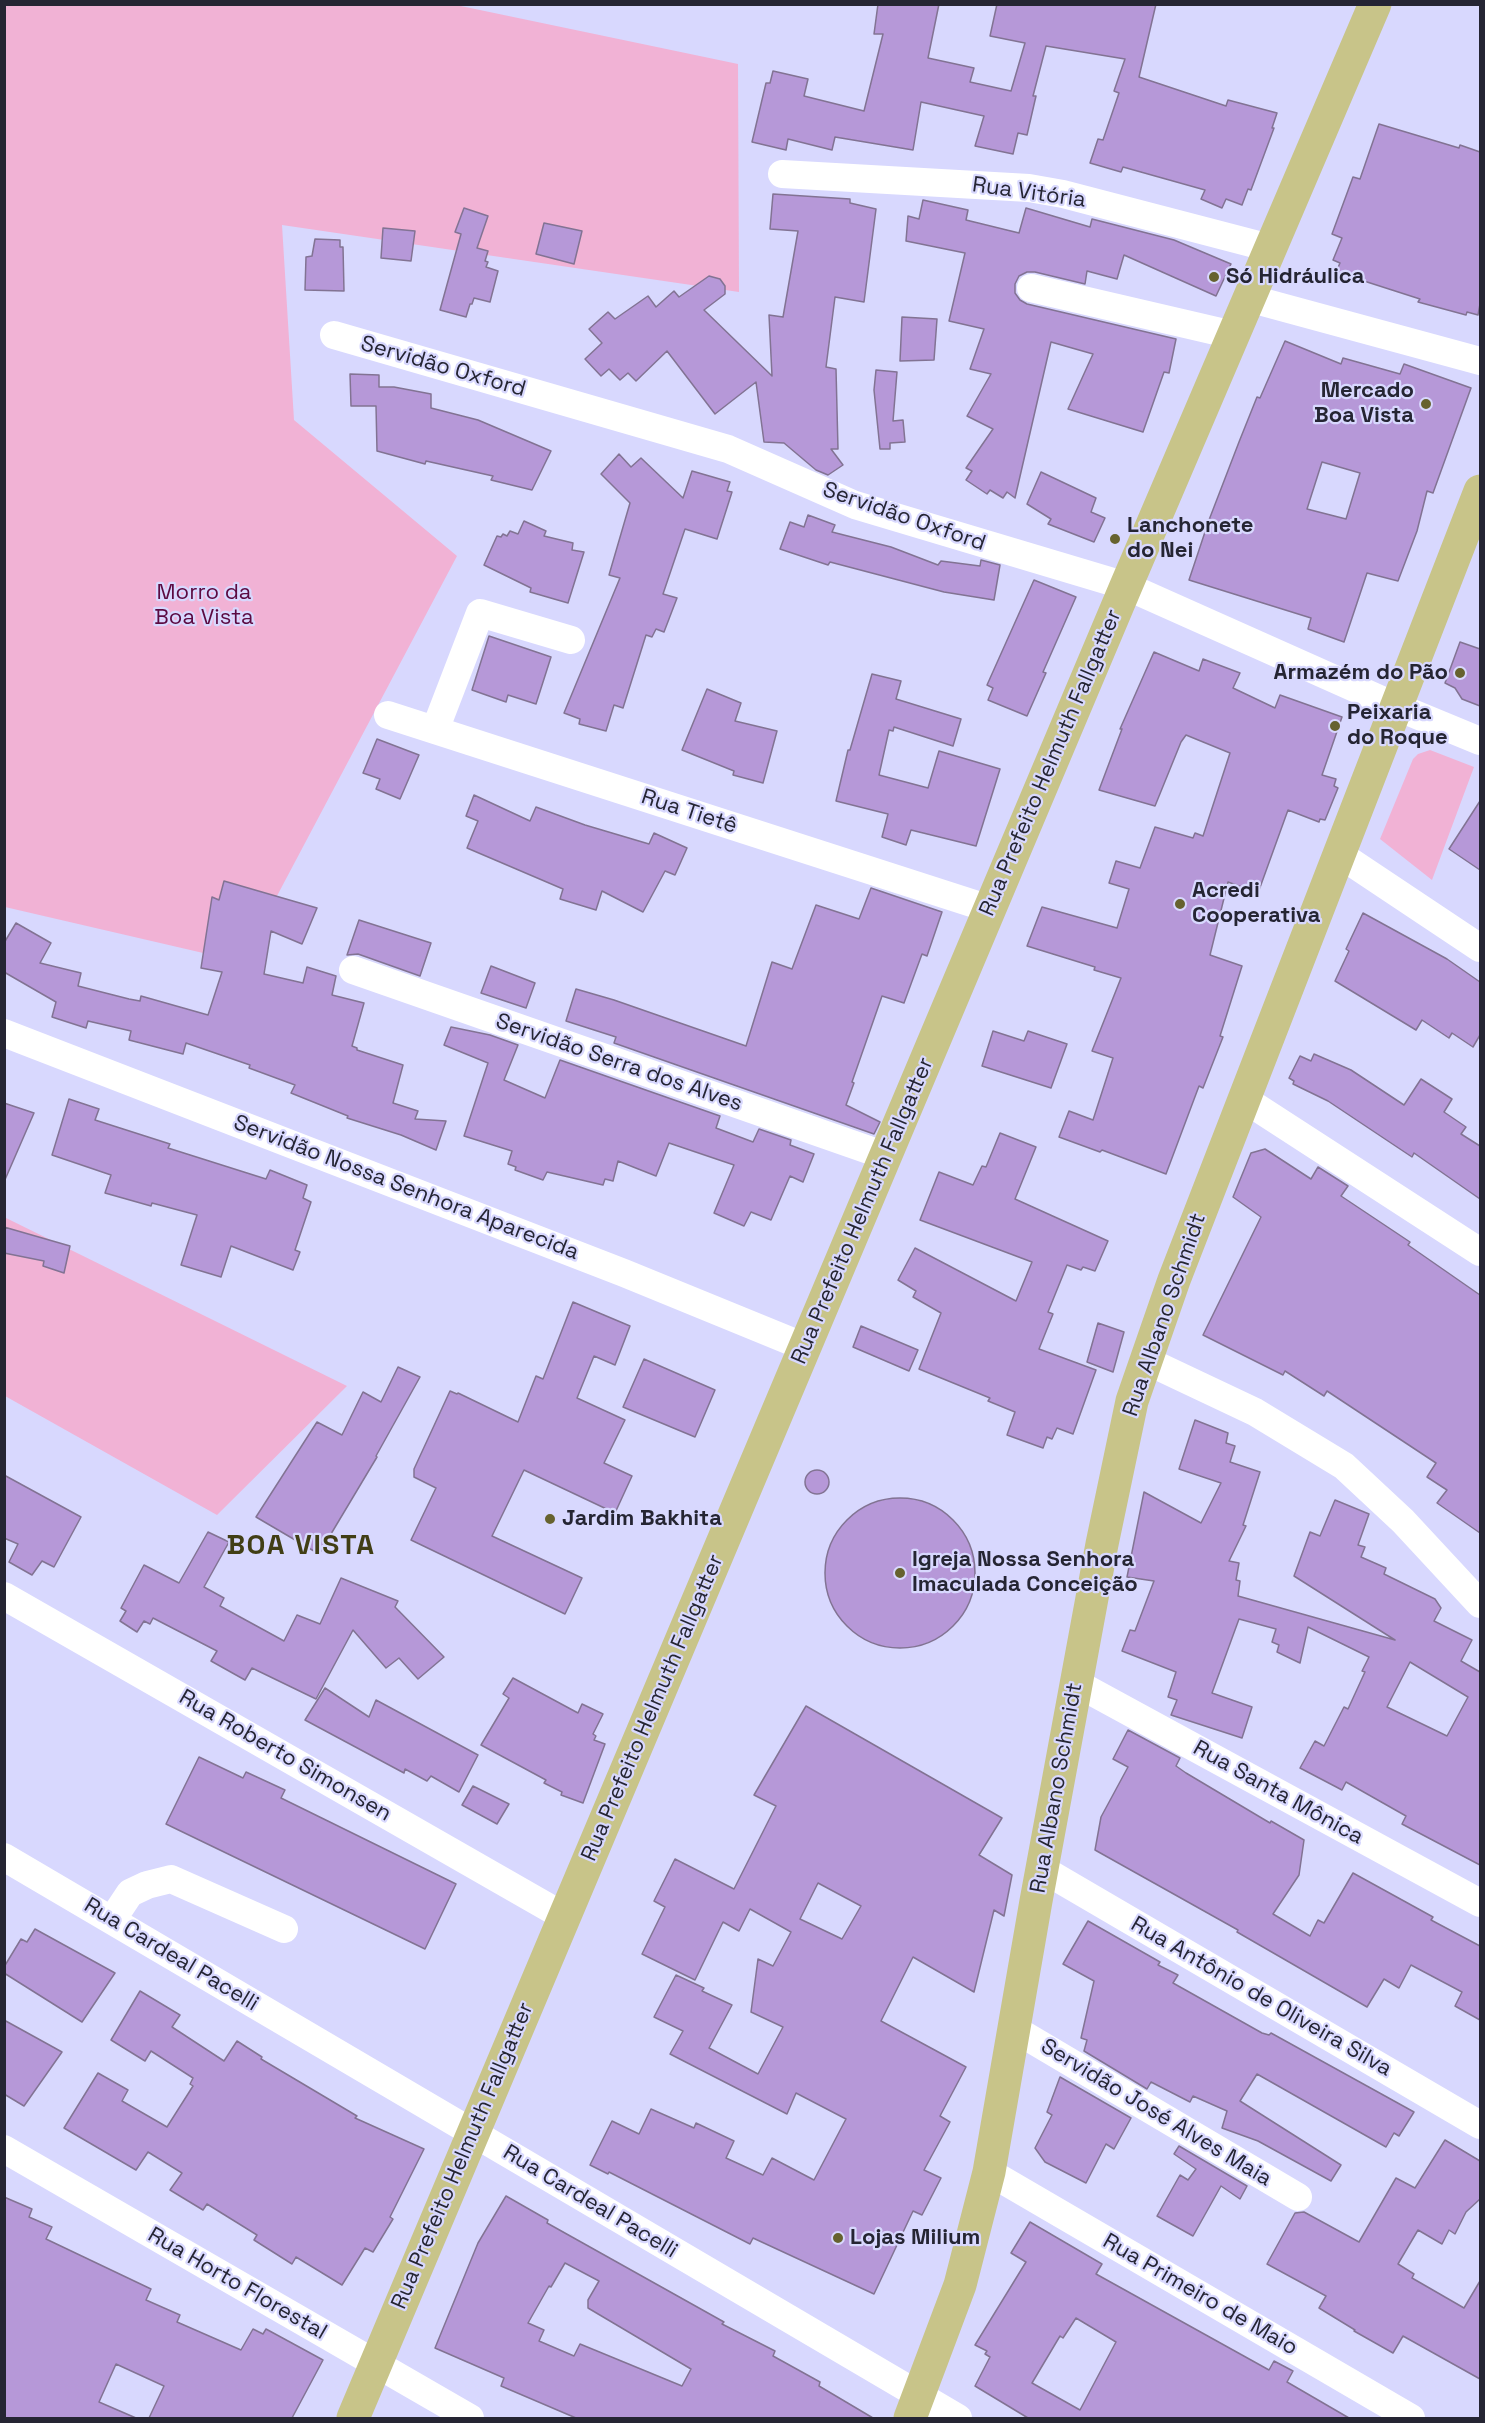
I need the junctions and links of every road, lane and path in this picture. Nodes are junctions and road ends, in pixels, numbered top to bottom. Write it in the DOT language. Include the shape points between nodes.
graph roads {
  1 [pos="1375,4"];
  2 [pos="782,174"];
  3 [pos="1270,248"];
  4 [pos="1031,288"];
  5 [pos="1248,298"];
  6 [pos="1233,334"];
  7 [pos="334,335"];
  8 [pos="1480,361"];
  9 [pos="1480,491"];
  10 [pos="1126,586"];
  11 [pos="571,640"];
  12 [pos="1395,706"];
  13 [pos="388,715"];
  14 [pos="435,730"];
  15 [pos="1480,741"];
  16 [pos="1339,854"];
  17 [pos="990,909"];
  18 [pos="1480,948"];
  19 [pos="353,970"];
  20 [pos="4,1034"];
  21 [pos="1244,1099"];
  22 [pos="886,1156"];
  23 [pos="1480,1252"];
  24 [pos="805,1347"];
  25 [pos="1145,1360"];
  26 [pos="4,1596"];
  27 [pos="1480,1604"];
  28 [pos="1076,1683"];
  29 [pos="4,1857"];
  30 [pos="1042,1869"];
  31 [pos="1480,1903"];
  32 [pos="565,1917"];
  33 [pos="112,1920"];
  34 [pos="284,1929"];
  35 [pos="1014,2029"];
  36 [pos="1480,2125"];
  37 [pos="473,2133"];
  38 [pos="4,2149"];
  39 [pos="990,2172"];
  40 [pos="1298,2197"];
  41 [pos="375,2364"];
  42 [pos="915,2407"];
  43 [pos="353,2418"];
  44 [pos="470,2418"];
  45 [pos="958,2418"];
  46 [pos="1411,2418"];
  1 -- 3 [label="main road, Rua Prefeito Helmuth Fallgatter"];
  2 -- 3 [label="street, Rua Vitória" via="1029,188"];
  3 -- 5 [label="main road, Rua Prefeito Helmuth Fallgatter"];
  4 -- 6 [label="street"];
  5 -- 6 [label="main road, Rua Prefeito Helmuth Fallgatter"];
  5 -- 8 [label="street"];
  6 -- 10 [label="main road, Rua Prefeito Helmuth Fallgatter"];
  7 -- 10 [label="street, Servidão Oxford" via="728,449 874,511"];
  9 -- 12 [label="main road, Rua Albano Schmidt"];
  10 -- 12 [label="street, Servidão Oxford"];
  10 -- 17 [label="main road, Rua Prefeito Helmuth Fallgatter"];
  11 -- 14 [label="street" via="480,613"];
  12 -- 15 [label="street, Servidão Oxford"];
  12 -- 16 [label="main road, Rua Albano Schmidt"];
  13 -- 14 [label="street, Rua Tietê"];
  14 -- 17 [label="street, Rua Tietê"];
  16 -- 18 [label="street"];
  16 -- 21 [label="main road, Rua Albano Schmidt"];
  17 -- 22 [label="main road, Rua Prefeito Helmuth Fallgatter"];
  19 -- 22 [label="street, Servidão Serra dos Alves"];
  20 -- 24 [label="street, Servidão Nossa Senhora Aparecida" via="602,1264"];
  21 -- 23 [label="street"];
  21 -- 25 [label="main road, Rua Albano Schmidt"];
  22 -- 24 [label="main road, Rua Prefeito Helmuth Fallgatter"];
  24 -- 32 [label="main road, Rua Prefeito Helmuth Fallgatter"];
  25 -- 27 [label="street" via="1256,1412 1344,1466 1403,1521"];
  25 -- 28 [label="main road, Rua Albano Schmidt" via="1132,1401 1106,1522"];
  26 -- 32 [label="street, Rua Roberto Simonsen"];
  28 -- 30 [label="main road, Rua Albano Schmidt"];
  28 -- 31 [label="street, Rua Santa Mônica"];
  29 -- 33 [label="street, Rua Cardeal Pacelli"];
  30 -- 35 [label="main road, Rua Albano Schmidt"];
  30 -- 36 [label="street, Rua Antônio de Oliveira Silva"];
  32 -- 37 [label="main road, Rua Prefeito Helmuth Fallgatter"];
  33 -- 34 [label="street" via="130,1893 171,1879"];
  33 -- 37 [label="street, Rua Cardeal Pacelli"];
  35 -- 39 [label="main road, Rua Albano Schmidt"];
  35 -- 40 [label="street, Servidão José Alves Maia"];
  37 -- 41 [label="main road, Rua Prefeito Helmuth Fallgatter"];
  37 -- 42 [label="street, Rua Cardeal Pacelli"];
  38 -- 41 [label="street, Rua Horto Florestal"];
  39 -- 42 [label="main road, Rua Albano Schmidt" via="960,2285"];
  39 -- 46 [label="street, Rua Primeiro de Maio"];
  41 -- 43 [label="main road, Rua Prefeito Helmuth Fallgatter"];
  41 -- 44 [label="street, Rua Horto Florestal"];
  42 -- 45 [label="street, Rua Cardeal Pacelli"];
}
